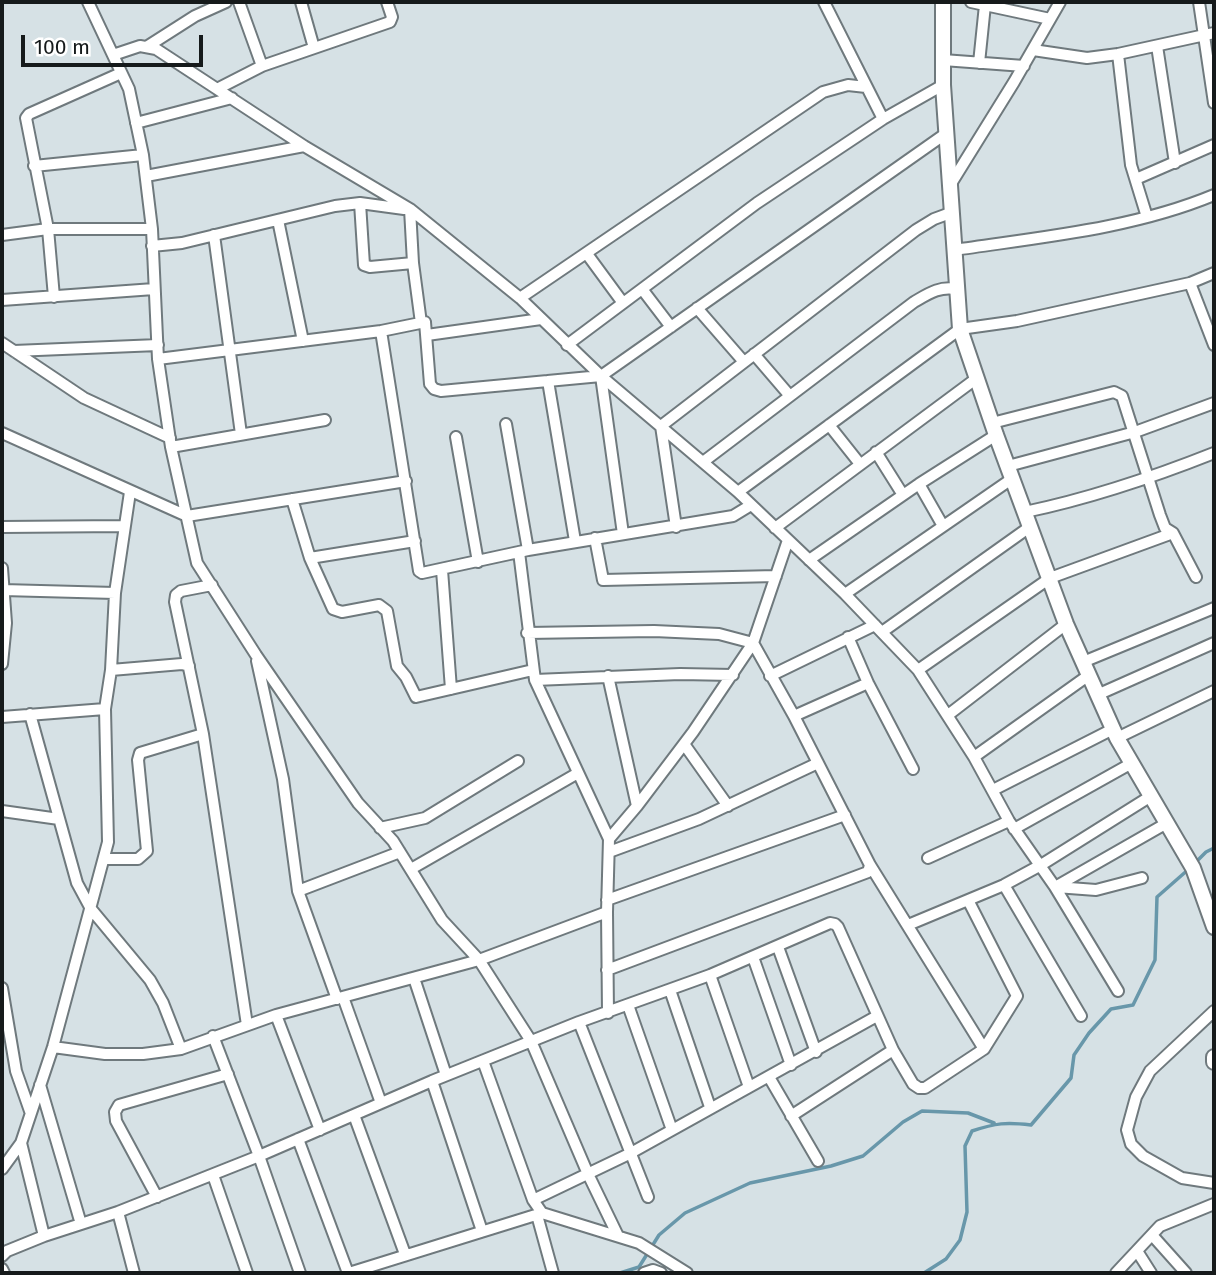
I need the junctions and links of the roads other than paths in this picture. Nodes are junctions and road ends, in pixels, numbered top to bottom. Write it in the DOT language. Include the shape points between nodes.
graph roads {
  1 [pos="88,2"];
  2 [pos="226,2"];
  3 [pos="239,2"];
  4 [pos="301,2"];
  5 [pos="387,2"];
  6 [pos="824,2"];
  7 [pos="943,2"];
  8 [pos="971,2"];
  9 [pos="1060,2"];
  10 [pos="1199,2"];
  11 [pos="985,5"];
  12 [pos="1050,19"];
  13 [pos="1210,34"];
  14 [pos="148,46"];
  15 [pos="1157,46"];
  16 [pos="314,48"];
  17 [pos="1033,50"];
  18 [pos="1118,54"];
  19 [pos="113,55"];
  20 [pos="943,60"];
  21 [pos="979,63"];
  22 [pos="262,66"];
  23 [pos="1024,66"];
  24 [pos="121,73"];
  25 [pos="943,85"];
  26 [pos="866,87"];
  27 [pos="217,89"];
  28 [pos="232,98"];
  29 [pos="1214,103"];
  30 [pos="883,119"];
  31 [pos="136,123"];
  32 [pos="948,132"];
  33 [pos="1214,145"];
  34 [pos="304,146"];
  35 [pos="143,155"];
  36 [pos="1175,163"];
  37 [pos="34,166"];
  38 [pos="146,176"];
  39 [pos="1136,179"];
  40 [pos="952,182"];
  41 [pos="1214,195"];
  42 [pos="360,203"];
  43 [pos="410,209"];
  44 [pos="953,212"];
  45 [pos="1147,216"];
  46 [pos="278,220"];
  47 [pos="48,229"];
  48 [pos="152,229"];
  49 [pos="2,235"];
  50 [pos="214,235"];
  51 [pos="152,246"];
  52 [pos="954,250"];
  53 [pos="587,254"];
  54 [pos="413,263"];
  55 [pos="1214,273"];
  56 [pos="1190,283"];
  57 [pos="154,289"];
  58 [pos="642,289"];
  59 [pos="956,289"];
  60 [pos="54,297"];
  61 [pos="520,298"];
  62 [pos="2,300"];
  63 [pos="623,303"];
  64 [pos="697,309"];
  65 [pos="541,319"];
  66 [pos="421,323"];
  67 [pos="671,327"];
  68 [pos="960,329"];
  69 [pos="381,331"];
  70 [pos="1212,333"];
  71 [pos="427,335"];
  72 [pos="303,341"];
  73 [pos="2,343"];
  74 [pos="158,345"];
  75 [pos="567,345"];
  76 [pos="1214,345"];
  77 [pos="228,350"];
  78 [pos="13,351"];
  79 [pos="754,354"];
  80 [pos="158,359"];
  81 [pos="744,362"];
  82 [pos="601,376"];
  83 [pos="977,378"];
  84 [pos="548,381"];
  85 [pos="790,396"];
  86 [pos="1214,403"];
  87 [pos="325,420"];
  88 [pos="506,424"];
  89 [pos="829,425"];
  90 [pos="661,426"];
  91 [pos="994,429"];
  92 [pos="1135,432"];
  93 [pos="2,433"];
  94 [pos="241,434"];
  95 [pos="456,437"];
  96 [pos="171,442"];
  97 [pos="876,452"];
  98 [pos="1214,453"];
  99 [pos="703,462"];
  100 [pos="860,464"];
  101 [pos="1010,472"];
  102 [pos="1149,479"];
  103 [pos="406,481"];
  104 [pos="919,484"];
  105 [pos="130,492"];
  106 [pos="738,492"];
  107 [pos="903,495"];
  108 [pos="292,499"];
  109 [pos="751,505"];
  110 [pos="187,516"];
  111 [pos="1028,519"];
  112 [pos="124,526"];
  113 [pos="943,526"];
  114 [pos="2,527"];
  115 [pos="676,527"];
  116 [pos="775,528"];
  117 [pos="1173,533"];
  118 [pos="622,534"];
  119 [pos="595,538"];
  120 [pos="788,540"];
  121 [pos="415,541"];
  122 [pos="575,541"];
  123 [pos="523,551"];
  124 [pos="310,558"];
  125 [pos="809,560"];
  126 [pos="478,562"];
  127 [pos="2,568"];
  128 [pos="442,569"];
  129 [pos="776,576"];
  130 [pos="1196,577"];
  131 [pos="1051,578"];
  132 [pos="212,585"];
  133 [pos="3,590"];
  134 [pos="114,593"];
  135 [pos="845,594"];
  136 [pos="1214,608"];
  137 [pos="1066,624"];
  138 [pos="879,628"];
  139 [pos="527,633"];
  140 [pos="848,637"];
  141 [pos="753,643"];
  142 [pos="1214,643"];
  143 [pos="256,654"];
  144 [pos="2,664"];
  145 [pos="189,666"];
  146 [pos="1086,668"];
  147 [pos="111,670"];
  148 [pos="918,670"];
  149 [pos="534,675"];
  150 [pos="733,675"];
  151 [pos="607,676"];
  152 [pos="770,676"];
  153 [pos="868,683"];
  154 [pos="451,689"];
  155 [pos="1214,691"];
  156 [pos="1097,695"];
  157 [pos="105,709"];
  158 [pos="30,714"];
  159 [pos="948,715"];
  160 [pos="794,716"];
  161 [pos="2,717"];
  162 [pos="203,734"];
  163 [pos="1115,734"];
  164 [pos="684,744"];
  165 [pos="974,757"];
  166 [pos="518,761"];
  167 [pos="818,763"];
  168 [pos="1132,763"];
  169 [pos="913,769"];
  170 [pos="578,773"];
  171 [pos="993,790"];
  172 [pos="1151,796"];
  173 [pos="637,806"];
  174 [pos="728,806"];
  175 [pos="2,811"];
  176 [pos="845,815"];
  177 [pos="59,819"];
  178 [pos="1167,823"];
  179 [pos="1012,825"];
  180 [pos="380,828"];
  181 [pos="609,839"];
  182 [pos="400,852"];
  183 [pos="609,852"];
  184 [pos="928,858"];
  185 [pos="104,859"];
  186 [pos="870,865"];
  187 [pos="1041,865"];
  188 [pos="411,869"];
  189 [pos="1142,878"];
  190 [pos="1004,885"];
  191 [pos="1055,887"];
  192 [pos="298,891"];
  193 [pos="607,900"];
  194 [pos="969,902"];
  195 [pos="91,909"];
  196 [pos="607,912"];
  197 [pos="908,925"];
  198 [pos="1214,927"];
  199 [pos="778,947"];
  200 [pos="753,957"];
  201 [pos="479,960"];
  202 [pos="607,970"];
  203 [pos="710,975"];
  204 [pos="414,978"];
  205 [pos="2,988"];
  206 [pos="670,990"];
  207 [pos="1118,991"];
  208 [pos="340,998"];
  209 [pos="628,1005"];
  210 [pos="1214,1011"];
  211 [pos="608,1013"];
  212 [pos="276,1015"];
  213 [pos="877,1016"];
  214 [pos="1080,1016"];
  215 [pos="579,1022"];
  216 [pos="247,1025"];
  217 [pos="213,1036"];
  218 [pos="531,1041"];
  219 [pos="53,1047"];
  220 [pos="181,1049"];
  221 [pos="984,1049"];
  222 [pos="892,1050"];
  223 [pos="816,1052"];
  224 [pos="483,1060"];
  225 [pos="791,1065"];
  226 [pos="228,1074"];
  227 [pos="446,1075"];
  228 [pos="769,1077"];
  229 [pos="432,1081"];
  230 [pos="40,1084"];
  231 [pos="749,1087"];
  232 [pos="381,1103"];
  233 [pos="710,1107"];
  234 [pos="30,1111"];
  235 [pos="354,1115"];
  236 [pos="791,1116"];
  237 [pos="320,1130"];
  238 [pos="672,1130"];
  239 [pos="298,1139"];
  240 [pos="21,1143"];
  241 [pos="2,1150"];
  242 [pos="629,1154"];
  243 [pos="259,1156"];
  244 [pos="818,1161"];
  245 [pos="4,1167"];
  246 [pos="587,1174"];
  247 [pos="213,1175"];
  248 [pos="1214,1183"];
  249 [pos="157,1197"];
  250 [pos="648,1197"];
  251 [pos="533,1200"];
  252 [pos="1214,1204"];
  253 [pos="118,1212"];
  254 [pos="540,1214"];
  255 [pos="81,1224"];
  256 [pos="482,1231"];
  257 [pos="1152,1235"];
  258 [pos="44,1236"];
  259 [pos="618,1236"];
  260 [pos="1137,1251"];
  261 [pos="405,1254"];
  262 [pos="2,1256"];
  263 [pos="134,1273"];
  264 [pos="247,1273"];
  265 [pos="299,1273"];
  266 [pos="348,1273"];
  267 [pos="553,1273"];
  268 [pos="645,1273"];
  269 [pos="662,1273"];
  270 [pos="687,1273"];
  271 [pos="1116,1273"];
  272 [pos="1151,1273"];
  273 [pos="1186,1273"];
  1 -- 19 [label="street"];
  2 -- 14 [label="street"];
  3 -- 22 [label="street"];
  4 -- 16 [label="street"];
  5 -- 16 [label="street" via="390,22"];
  6 -- 26 [label="street"];
  7 -- 20 [label="street"];
  8 -- 11 [label="street"];
  9 -- 12 [label="street"];
  10 -- 13 [label="street"];
  11 -- 12 [label="street"];
  11 -- 21 [label="street"];
  12 -- 17 [label="street"];
  13 -- 15 [label="street"];
  13 -- 29 [label="street"];
  14 -- 19 [label="street"];
  14 -- 27 [label="street"];
  15 -- 18 [label="street"];
  15 -- 36 [label="street"];
  16 -- 22 [label="street"];
  17 -- 18 [label="street" via="1087,58"];
  17 -- 23 [label="street"];
  18 -- 39 [label="street"];
  19 -- 24 [label="street"];
  20 -- 21 [label="street"];
  20 -- 25 [label="street"];
  21 -- 23 [label="street"];
  22 -- 27 [label="street"];
  23 -- 40 [label="street"];
  24 -- 31 [label="street"];
  24 -- 37 [label="street" via="29,114 25,124"];
  25 -- 30 [label="street"];
  25 -- 32 [label="street"];
  26 -- 30 [label="street"];
  26 -- 53 [label="street" via="848,85 823,92"];
  27 -- 28 [label="street"];
  28 -- 31 [label="street"];
  28 -- 34 [label="street"];
  30 -- 58 [label="street" via="757,203"];
  31 -- 35 [label="street"];
  32 -- 40 [label="street"];
  32 -- 64 [label="street"];
  33 -- 36 [label="street"];
  34 -- 38 [label="street"];
  34 -- 43 [label="street"];
  35 -- 37 [label="street"];
  35 -- 38 [label="street"];
  36 -- 39 [label="street"];
  37 -- 47 [label="street"];
  38 -- 48 [label="street"];
  39 -- 45 [label="street"];
  40 -- 44 [label="street"];
  41 -- 45 [label="street"];
  42 -- 43 [label="street"];
  42 -- 46 [label="street"];
  42 -- 54 [label="street" via="364,265"];
  43 -- 54 [label="street"];
  43 -- 61 [label="street"];
  44 -- 52 [label="street"];
  44 -- 79 [label="street" via="916,230"];
  45 -- 52 [label="street" via="1082,232"];
  46 -- 50 [label="street"];
  46 -- 72 [label="street"];
  47 -- 48 [label="street"];
  47 -- 49 [label="street"];
  47 -- 60 [label="street"];
  48 -- 51 [label="street"];
  50 -- 51 [label="street"];
  50 -- 77 [label="street"];
  51 -- 57 [label="street"];
  52 -- 59 [label="street"];
  53 -- 61 [label="street"];
  53 -- 63 [label="street"];
  54 -- 66 [label="street"];
  55 -- 56 [label="street"];
  56 -- 68 [label="street"];
  56 -- 70 [label="street"];
  57 -- 60 [label="street"];
  57 -- 74 [label="street"];
  58 -- 63 [label="street"];
  58 -- 67 [label="street"];
  59 -- 68 [label="street"];
  59 -- 85 [label="street" via="946,287 914,302"];
  60 -- 62 [label="street"];
  61 -- 65 [label="street"];
  63 -- 75 [label="street"];
  64 -- 67 [label="street"];
  64 -- 81 [label="street"];
  65 -- 71 [label="street"];
  65 -- 75 [label="street"];
  66 -- 69 [label="street"];
  66 -- 71 [label="street" via="425,322"];
  67 -- 82 [label="street"];
  68 -- 83 [label="street"];
  68 -- 89 [label="street"];
  69 -- 72 [label="street"];
  69 -- 103 [label="street"];
  70 -- 76 [label="street"];
  71 -- 84 [label="street" via="434,390"];
  72 -- 77 [label="street"];
  73 -- 78 [label="street"];
  74 -- 78 [label="street"];
  74 -- 80 [label="street"];
  75 -- 82 [label="street"];
  77 -- 80 [label="street"];
  77 -- 94 [label="street"];
  78 -- 96 [label="street" via="84,398"];
  79 -- 81 [label="street"];
  79 -- 85 [label="street"];
  80 -- 96 [label="street"];
  81 -- 90 [label="street"];
  82 -- 84 [label="street"];
  82 -- 90 [label="street"];
  82 -- 118 [label="street"];
  83 -- 91 [label="street"];
  83 -- 97 [label="street"];
  84 -- 122 [label="street"];
  85 -- 99 [label="street"];
  86 -- 92 [label="street"];
  87 -- 94 [label="street"];
  88 -- 123 [label="street"];
  89 -- 100 [label="street"];
  89 -- 106 [label="street"];
  90 -- 99 [label="street"];
  90 -- 115 [label="street"];
  91 -- 92 [label="street" via="1114,392 1122,396"];
  91 -- 101 [label="street"];
  91 -- 104 [label="street"];
  92 -- 101 [label="street"];
  92 -- 102 [label="street"];
  93 -- 105 [label="street"];
  94 -- 96 [label="street"];
  95 -- 126 [label="street"];
  96 -- 110 [label="street"];
  97 -- 100 [label="street"];
  97 -- 107 [label="street"];
  98 -- 102 [label="street"];
  99 -- 106 [label="street"];
  100 -- 116 [label="street"];
  101 -- 111 [label="street"];
  101 -- 113 [label="street"];
  102 -- 111 [label="street"];
  102 -- 117 [label="street" via="1165,528"];
  103 -- 108 [label="street"];
  103 -- 121 [label="street"];
  104 -- 107 [label="street"];
  104 -- 113 [label="street"];
  105 -- 110 [label="street"];
  105 -- 112 [label="street"];
  106 -- 109 [label="street"];
  107 -- 125 [label="street"];
  108 -- 110 [label="street"];
  108 -- 124 [label="street"];
  109 -- 115 [label="street" via="733,516"];
  109 -- 116 [label="street"];
  110 -- 132 [label="street" via="197,564"];
  111 -- 131 [label="street"];
  111 -- 138 [label="street"];
  112 -- 114 [label="street"];
  112 -- 134 [label="street"];
  113 -- 135 [label="street"];
  115 -- 118 [label="street"];
  116 -- 120 [label="street"];
  117 -- 130 [label="street"];
  117 -- 131 [label="street"];
  118 -- 119 [label="street"];
  119 -- 122 [label="street"];
  119 -- 129 [label="street" via="603,580 607,581"];
  120 -- 125 [label="street"];
  120 -- 129 [label="street"];
  121 -- 124 [label="street"];
  121 -- 128 [label="street" via="419,571"];
  122 -- 123 [label="street"];
  123 -- 126 [label="street"];
  123 -- 139 [label="street"];
  124 -- 154 [label="street" via="333,609 342,612 379,605 387,611 397,666 415,695"];
  125 -- 135 [label="street"];
  126 -- 128 [label="street"];
  127 -- 133 [label="street"];
  128 -- 154 [label="street"];
  129 -- 141 [label="street"];
  131 -- 137 [label="street"];
  131 -- 148 [label="street"];
  132 -- 143 [label="street"];
  132 -- 145 [label="street" via="176,595"];
  133 -- 134 [label="street"];
  133 -- 144 [label="street"];
  134 -- 147 [label="street"];
  135 -- 138 [label="street"];
  136 -- 146 [label="street"];
  137 -- 146 [label="street"];
  137 -- 159 [label="street"];
  138 -- 140 [label="street"];
  138 -- 148 [label="street"];
  139 -- 141 [label="street" via="654,631 719,634"];
  139 -- 149 [label="street"];
  140 -- 152 [label="street"];
  140 -- 153 [label="street"];
  141 -- 150 [label="street"];
  141 -- 152 [label="street"];
  142 -- 156 [label="street"];
  143 -- 180 [label="street"];
  143 -- 192 [label="street" via="283,779"];
  145 -- 147 [label="street"];
  145 -- 162 [label="street"];
  146 -- 156 [label="street"];
  146 -- 165 [label="street"];
  147 -- 157 [label="street"];
  148 -- 159 [label="street"];
  149 -- 151 [label="street"];
  149 -- 154 [label="street"];
  149 -- 170 [label="street"];
  150 -- 151 [label="street"];
  150 -- 164 [label="street"];
  151 -- 173 [label="street"];
  152 -- 160 [label="street"];
  153 -- 160 [label="street"];
  153 -- 169 [label="street"];
  155 -- 163 [label="street"];
  156 -- 163 [label="street"];
  157 -- 158 [label="street"];
  157 -- 185 [label="street" via="108,842"];
  158 -- 161 [label="street"];
  158 -- 177 [label="street"];
  159 -- 165 [label="street"];
  160 -- 167 [label="street"];
  162 -- 185 [label="street" via="140,753 147,851 138,859"];
  162 -- 216 [label="street"];
  163 -- 168 [label="street"];
  163 -- 171 [label="street"];
  164 -- 173 [label="street"];
  164 -- 174 [label="street"];
  165 -- 171 [label="street"];
  166 -- 180 [label="street" via="425,818"];
  167 -- 174 [label="street"];
  167 -- 176 [label="street"];
  168 -- 172 [label="street"];
  168 -- 179 [label="street"];
  170 -- 181 [label="street"];
  170 -- 188 [label="street"];
  171 -- 179 [label="street"];
  172 -- 178 [label="street"];
  172 -- 187 [label="street"];
  173 -- 181 [label="street"];
  174 -- 183 [label="street"];
  175 -- 177 [label="street"];
  176 -- 186 [label="street"];
  176 -- 193 [label="street"];
  177 -- 195 [label="street" via="77,883"];
  178 -- 191 [label="street"];
  178 -- 198 [label="street" via="1193,868"];
  179 -- 184 [label="street"];
  179 -- 187 [label="street"];
  180 -- 182 [label="street"];
  181 -- 183 [label="street"];
  182 -- 188 [label="street"];
  182 -- 192 [label="street"];
  183 -- 193 [label="street"];
  185 -- 195 [label="street"];
  186 -- 197 [label="street"];
  186 -- 202 [label="street" via="868,872"];
  187 -- 190 [label="street"];
  187 -- 191 [label="street"];
  188 -- 201 [label="street" via="442,920"];
  189 -- 191 [label="street" via="1096,890"];
  190 -- 194 [label="street"];
  190 -- 214 [label="street"];
  191 -- 207 [label="street"];
  192 -- 208 [label="street"];
  193 -- 196 [label="street"];
  194 -- 197 [label="street"];
  194 -- 221 [label="street" via="1017,996"];
  195 -- 219 [label="street"];
  195 -- 220 [label="street" via="150,980"];
  196 -- 201 [label="street"];
  196 -- 202 [label="street"];
  197 -- 221 [label="street"];
  199 -- 200 [label="street"];
  199 -- 213 [label="street" via="835,924"];
  199 -- 223 [label="street"];
  200 -- 203 [label="street"];
  200 -- 225 [label="street"];
  201 -- 204 [label="street"];
  201 -- 218 [label="street"];
  202 -- 211 [label="street"];
  203 -- 206 [label="street"];
  203 -- 231 [label="street"];
  204 -- 208 [label="street"];
  204 -- 227 [label="street"];
  205 -- 234 [label="street" via="16,1071"];
  206 -- 209 [label="street"];
  206 -- 233 [label="street"];
  208 -- 212 [label="street"];
  208 -- 232 [label="street"];
  209 -- 211 [label="street"];
  209 -- 238 [label="street"];
  210 -- 248 [label="street" via="1150,1072 1136,1097 1127,1130 1130,1144 1143,1156 1182,1178"];
  211 -- 215 [label="street"];
  212 -- 216 [label="street"];
  212 -- 237 [label="street"];
  213 -- 222 [label="street"];
  213 -- 223 [label="street"];
  215 -- 218 [label="street"];
  215 -- 242 [label="street"];
  216 -- 217 [label="street"];
  217 -- 220 [label="street"];
  217 -- 226 [label="street"];
  218 -- 224 [label="street"];
  218 -- 246 [label="street"];
  219 -- 220 [label="street" via="105,1054"];
  219 -- 230 [label="street"];
  221 -- 222 [label="street" via="925,1088 913,1084"];
  222 -- 236 [label="street"];
  223 -- 225 [label="street"];
  224 -- 227 [label="street"];
  224 -- 251 [label="street"];
  225 -- 228 [label="street"];
  226 -- 243 [label="street"];
  226 -- 249 [label="street" via="120,1105 114,1112"];
  227 -- 229 [label="street"];
  228 -- 231 [label="street"];
  228 -- 236 [label="street"];
  229 -- 232 [label="street"];
  229 -- 256 [label="street"];
  230 -- 234 [label="street"];
  230 -- 255 [label="street"];
  231 -- 233 [label="street"];
  232 -- 235 [label="street"];
  233 -- 238 [label="street"];
  234 -- 240 [label="street"];
  235 -- 237 [label="street"];
  235 -- 261 [label="street"];
  236 -- 244 [label="street"];
  237 -- 239 [label="street"];
  238 -- 242 [label="street"];
  239 -- 243 [label="street"];
  239 -- 266 [label="street"];
  240 -- 245 [label="street"];
  240 -- 258 [label="street"];
  241 -- 245 [label="street"];
  242 -- 246 [label="street"];
  242 -- 250 [label="street"];
  243 -- 247 [label="street"];
  243 -- 265 [label="street"];
  246 -- 251 [label="street"];
  246 -- 259 [label="street"];
  247 -- 249 [label="street"];
  247 -- 264 [label="street"];
  249 -- 253 [label="street"];
  251 -- 254 [label="street"];
  252 -- 257 [label="street" via="1160,1226"];
  253 -- 255 [label="street"];
  253 -- 263 [label="street"];
  254 -- 256 [label="street"];
  254 -- 259 [label="street"];
  254 -- 267 [label="street"];
  255 -- 258 [label="street"];
  256 -- 261 [label="street"];
  257 -- 260 [label="street"];
  257 -- 273 [label="street"];
  258 -- 262 [label="street"];
  259 -- 270 [label="street" via="639,1243"];
  260 -- 271 [label="street"];
  260 -- 272 [label="street"];
  261 -- 266 [label="street"];
  268 -- 269 [label="street"];
}
